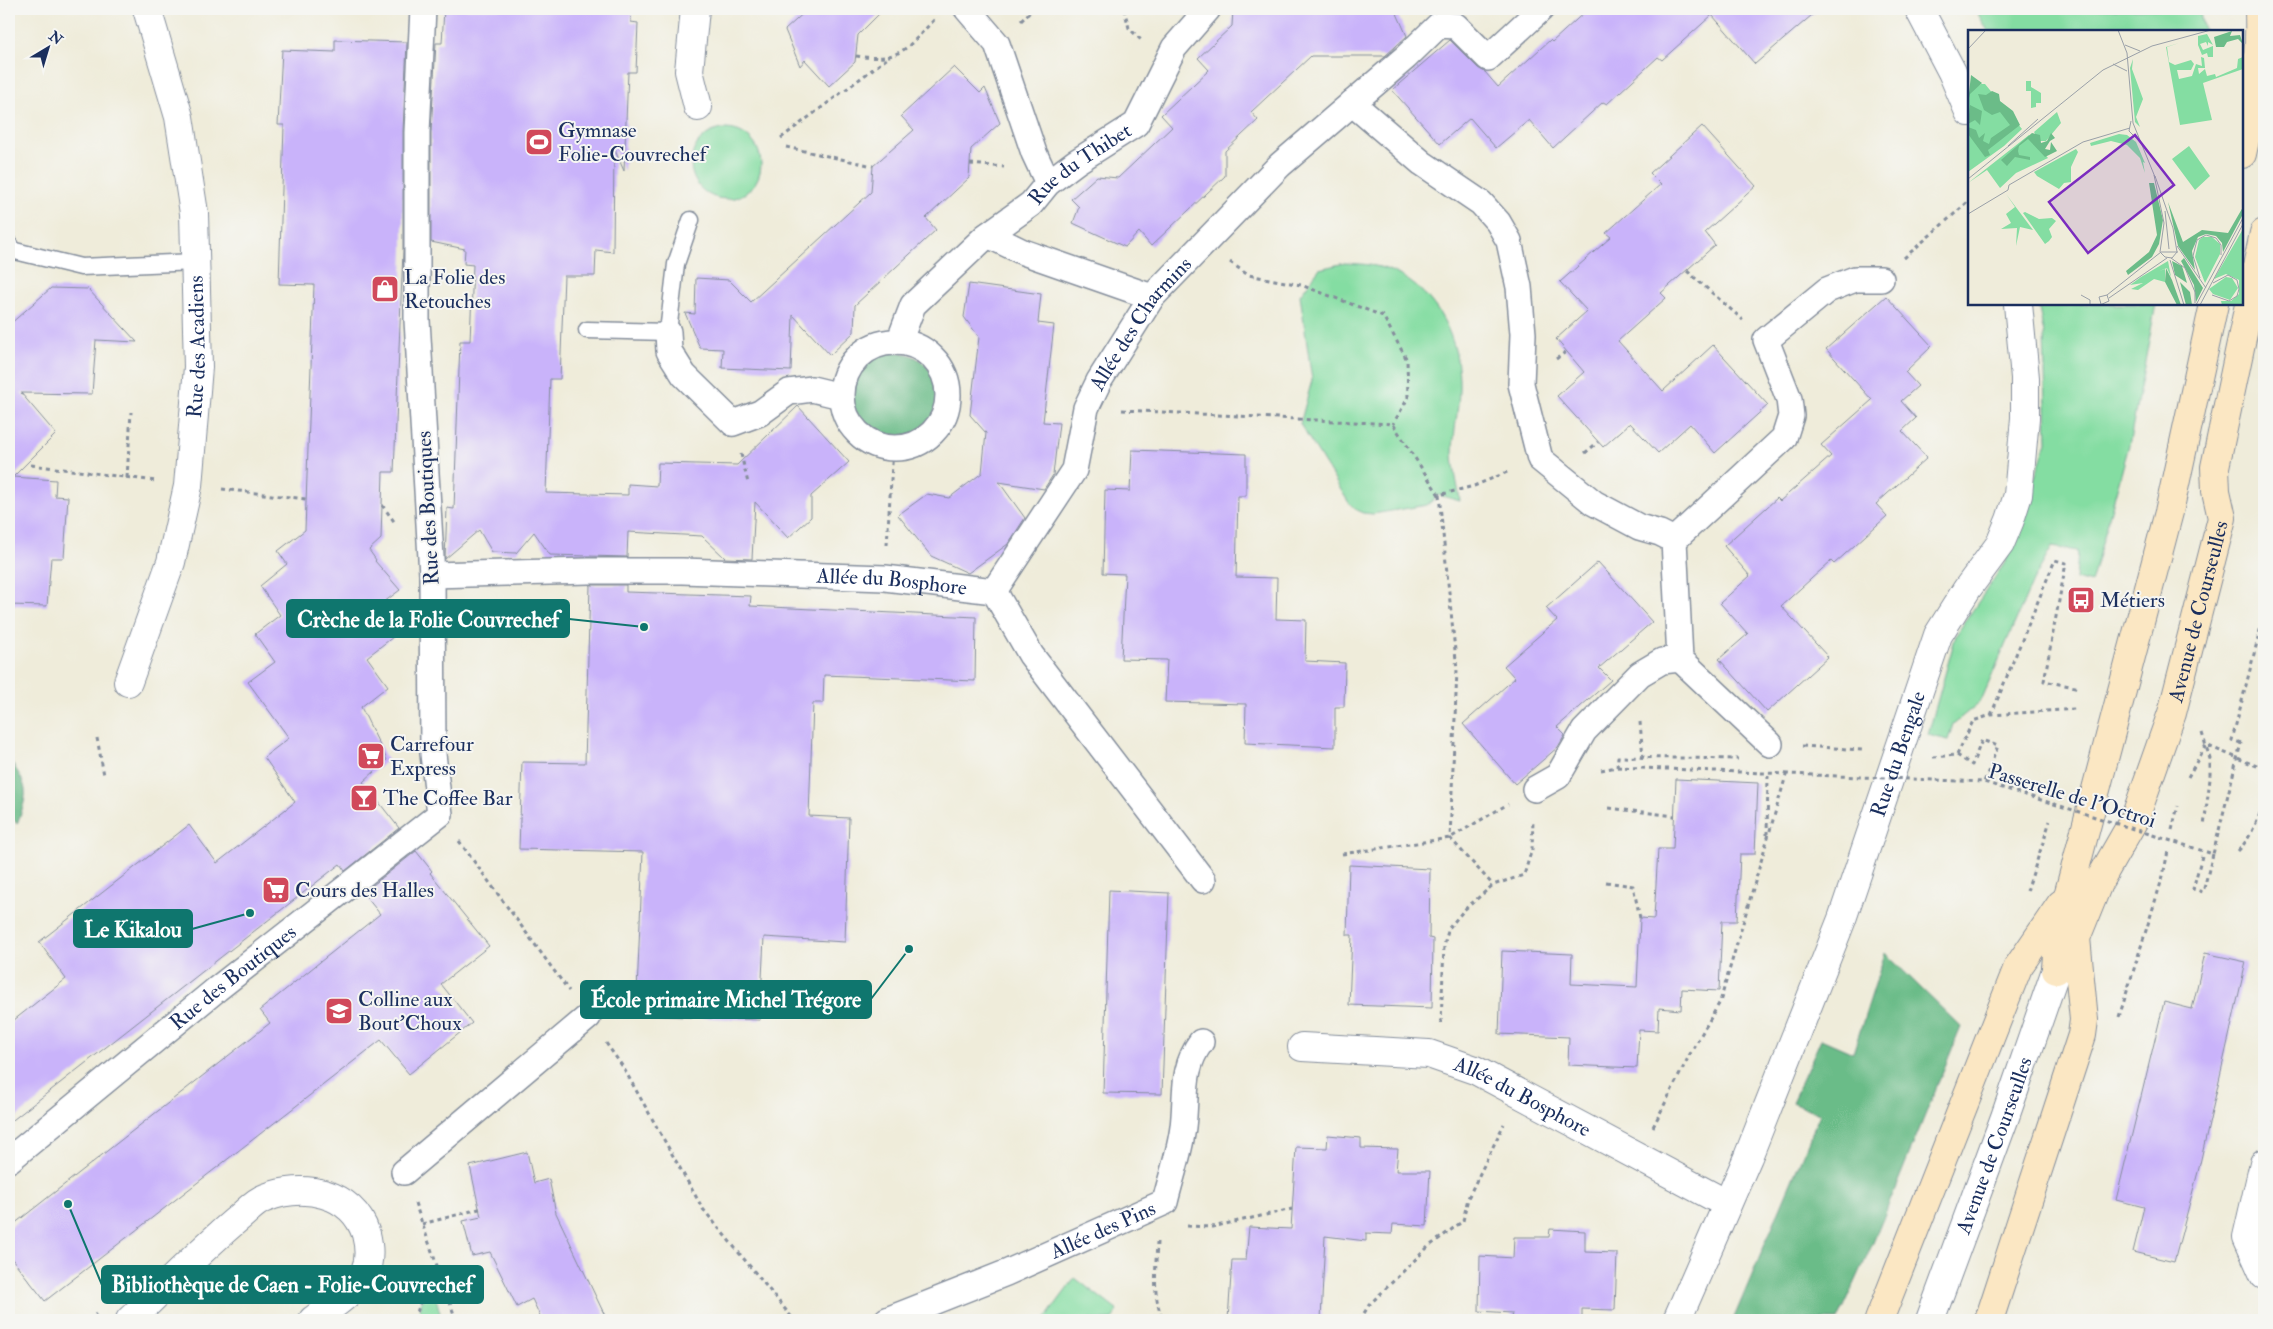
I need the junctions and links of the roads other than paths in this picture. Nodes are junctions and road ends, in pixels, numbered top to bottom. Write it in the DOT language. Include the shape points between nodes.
graph roads {
  1 [pos="147,9"];
  2 [pos="423,9"];
  3 [pos="695,9"];
  4 [pos="967,9"];
  5 [pos="1208,9"];
  6 [pos="1541,9"];
  7 [pos="1919,9"];
  8 [pos="2259,9"];
  9 [pos="1437,17"];
  10 [pos="1352,104"];
  11 [pos="698,107"];
  12 [pos="1968,110"];
  13 [pos="2243,149"];
  14 [pos="1048,183"];
  15 [pos="691,220"];
  16 [pos="2264,233"];
  17 [pos="988,235"];
  18 [pos="9,244"];
  19 [pos="195,262"];
  20 [pos="1881,279"];
  21 [pos="1152,297"];
  22 [pos="2018,305"];
  23 [pos="2214,305"];
  24 [pos="587,330"];
  25 [pos="668,332"];
  26 [pos="898,342"];
  27 [pos="842,396"];
  28 [pos="1674,540"];
  29 [pos="432,575"];
  30 [pos="994,591"];
  31 [pos="1680,659"];
  32 [pos="128,682"];
  33 [pos="1770,755"];
  34 [pos="1534,790"];
  35 [pos="1203,880"];
  36 [pos="2070,890"];
  37 [pos="2076,938"];
  38 [pos="2056,970"];
  39 [pos="588,1017"];
  40 [pos="1201,1042"];
  41 [pos="1302,1047"];
  42 [pos="9,1160"];
  43 [pos="2264,1163"];
  44 [pos="404,1172"];
  45 [pos="1727,1204"];
  46 [pos="2264,1275"];
  47 [pos="130,1320"];
  48 [pos="313,1320"];
  49 [pos="887,1320"];
  50 [pos="1677,1320"];
  51 [pos="1879,1320"];
  52 [pos="1930,1320"];
  53 [pos="1989,1320"];
  1 -- 19 [label="street, Rue des Acadiens" via="179,117 194,213"];
  2 -- 29 [label="street, Rue des Boutiques" via="417,132 417,320"];
  3 -- 11 [label="street" via="689,72"];
  4 -- 14 [label="street" via="997,44 1034,153"];
  5 -- 14 [label="street, Rue du Thibet" via="1174,48 1136,124"];
  6 -- 9 [label="street" via="1488,58 1456,26"];
  7 -- 12 [label="street"];
  8 -- 13 [label="main road" via="2255,94"];
  9 -- 10 [label="street, Allée des Charmins" via="1406,57"];
  10 -- 21 [label="street, Allée des Charmins" via="1280,165"];
  10 -- 28 [label="street" via="1422,164 1481,203 1509,240 1519,287 1523,334 1521,384 1540,458 1594,503 1639,527"];
  14 -- 17 [label="street, Rue du Thibet" via="1031,204"];
  15 -- 25 [label="lane" via="676,264"];
  16 -- 37 [label="main road, Avenue de Courseulles" via="2215,467 2222,518 2172,713 2135,818 2099,880"];
  17 -- 21 [label="street" via="1023,252"];
  17 -- 26 [label="street, Rue du Thibet" via="913,305"];
  18 -- 19 [label="lane" via="11,250 81,267"];
  19 -- 32 [label="street, Rue des Acadiens" via="198,367 188,486 171,562"];
  20 -- 28 [label="street" via="1855,279 1827,290 1766,340 1789,399 1791,416 1784,438"];
  21 -- 30 [label="street, Allée des Charmins" via="1086,408 1074,470"];
  22 -- 45 [label="street, Rue du Bengale" via="2025,378 2024,418 2018,495 2010,520 2000,544 1938,635 1842,919 1756,1139"];
  23 -- 36 [label="main road, Avenue de Courseulles" via="2169,512"];
  24 -- 25 [label="lane"];
  25 -- 27 [label="street" via="669,351 684,375 733,423 760,413 790,392 812,390"];
  26 -- 27 [label="street" via="880,344 859,357 844,379"];
  26 -- 27 [label="street" via="921,350 938,364 946,380 948,402 939,426 924,440 910,447 893,448 865,440 849,422"];
  28 -- 31 [label="street"];
  29 -- 30 [label="street, Allée du Bosphore" via="645,571 885,578"];
  29 -- 42 [label="street, Rue des Boutiques" via="433,754 440,814 217,989"];
  30 -- 35 [label="street, Allée du Bosphore" via="1031,655"];
  31 -- 33 [label="street"];
  31 -- 34 [label="street" via="1662,661 1640,674 1584,731 1558,776"];
  36 -- 38 [label="main road, Avenue de Courseulles" via="2059,930"];
  36 -- 51 [label="main road" via="2018,967"];
  37 -- 38 [label="main road, Avenue de Courseulles"];
  37 -- 53 [label="main road" via="2084,1020 2082,1035"];
  38 -- 52 [label="street, Avenue de Courseulles"];
  39 -- 44 [label="street"];
  40 -- 49 [label="street, Allée des Pins" via="1191,1056 1183,1128 1161,1211"];
  41 -- 45 [label="street, Allée du Bosphore" via="1429,1054 1475,1070"];
  43 -- 46 [label="street" via="2246,1237"];
  45 -- 50 [label="street, Rue du Bengale"];
  47 -- 48 [label="street" via="230,1224 262,1199 293,1190 324,1194 344,1205 356,1214 368,1241 369,1257 365,1272 350,1291"];
}
